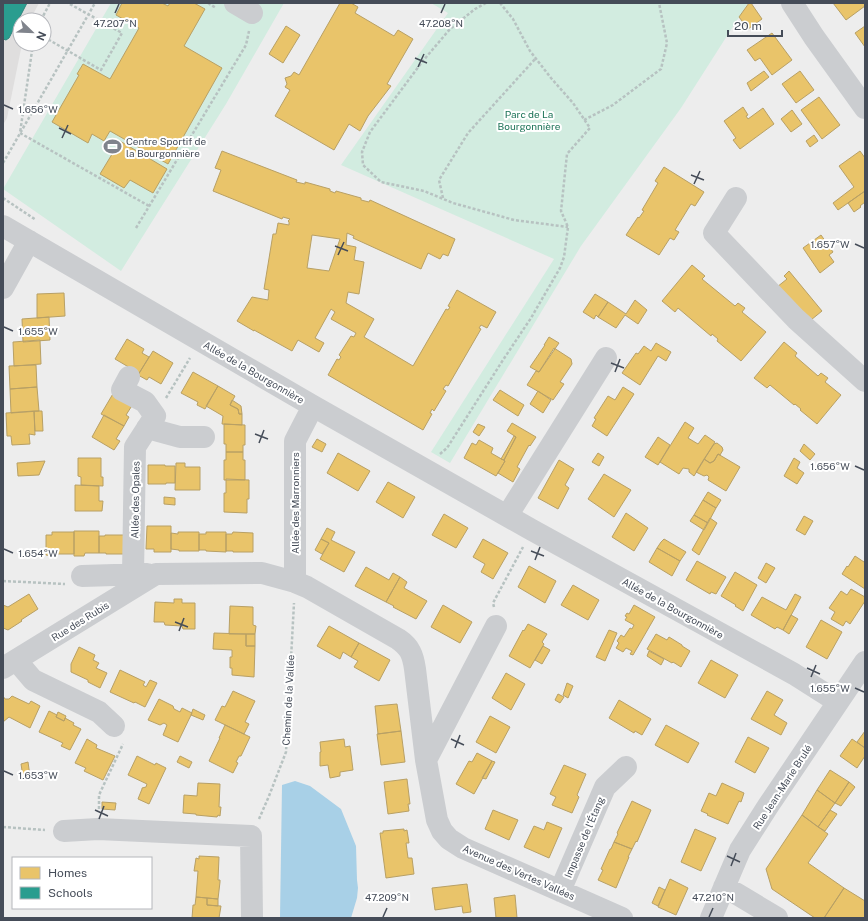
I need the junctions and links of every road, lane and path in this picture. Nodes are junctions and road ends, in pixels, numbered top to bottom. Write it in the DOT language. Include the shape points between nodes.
graph roads {
  1 [pos="50,3"];
  2 [pos="68,3"];
  3 [pos="95,3"];
  4 [pos="486,3"];
  5 [pos="500,3"];
  6 [pos="658,3"];
  7 [pos="792,3"];
  8 [pos="243,8"];
  9 [pos="45,12"];
  10 [pos="89,14"];
  11 [pos="52,42"];
  12 [pos="68,51"];
  13 [pos="32,52"];
  14 [pos="536,58"];
  15 [pos="865,108"];
  16 [pos="584,120"];
  17 [pos="20,133"];
  18 [pos="3,164"];
  19 [pos="736,198"];
  20 [pos="443,199"];
  21 [pos="149,206"];
  22 [pos="3,226"];
  23 [pos="568,227"];
  24 [pos="136,228"];
  25 [pos="30,241"];
  26 [pos="3,288"];
  27 [pos="200,340"];
  28 [pos="606,358"];
  29 [pos="129,377"];
  30 [pos="865,382"];
  31 [pos="313,406"];
  32 [pos="151,422"];
  33 [pos="204,437"];
  34 [pos="427,470"];
  35 [pos="507,516"];
  36 [pos="532,530"];
  37 [pos="156,574"];
  38 [pos="133,575"];
  39 [pos="82,576"];
  40 [pos="3,581"];
  41 [pos="295,582"];
  42 [pos="496,626"];
  43 [pos="865,662"];
  44 [pos="9,664"];
  45 [pos="838,702"];
  46 [pos="114,726"];
  47 [pos="426,760"];
  48 [pos="626,767"];
  49 [pos="3,827"];
  50 [pos="98,829"];
  51 [pos="64,831"];
  52 [pos="251,836"];
  53 [pos="724,887"];
  54 [pos="560,891"];
  55 [pos="252,918"];
  56 [pos="622,918"];
  57 [pos="711,918"];
  58 [pos="777,918"];
  1 -- 9 [label="path"];
  2 -- 10 [label="path"];
  3 -- 10 [label="path"];
  4 -- 20 [label="path" via="450,29 422,62 370,132 362,152 363,165 381,182 424,191"];
  5 -- 14 [label="path" via="513,19"];
  6 -- 16 [label="path" via="667,43 661,69 613,105"];
  7 -- 15 [label="street"];
  8 -- 21 [label="path" via="246,44"];
  10 -- 12 [label="path"];
  10 -- 12 [label="path" via="122,33 101,70"];
  11 -- 12 [label="path"];
  12 -- 17 [label="path"];
  13 -- 17 [label="path"];
  14 -- 16 [label="path"];
  14 -- 20 [label="path" via="468,133 440,180"];
  16 -- 23 [label="path" via="590,128 567,154 561,211"];
  17 -- 18 [label="path"];
  17 -- 21 [label="path"];
  19 -- 30 [label="street" via="714,233 796,319"];
  20 -- 23 [label="path" via="514,220"];
  21 -- 24 [label="path"];
  22 -- 25 [label="street, Allée de la Bourgonnière"];
  23 -- 34 [label="path" via="560,268 531,318 447,448 432,460"];
  25 -- 26 [label="street"];
  25 -- 27 [label="street, Allée de la Bourgonnière"];
  27 -- 31 [label="street, Allée de la Bourgonnière"];
  27 -- 32 [label="path"];
  28 -- 35 [label="street"];
  29 -- 32 [label="street" via="122,390 145,402"];
  31 -- 34 [label="street, Allée de la Bourgonnière"];
  31 -- 41 [label="street, Allée des Marronniers" via="295,441"];
  32 -- 33 [label="street" via="180,437"];
  32 -- 38 [label="street, Allée des Opales" via="136,447"];
  34 -- 35 [label="street, Allée de la Bourgonnière"];
  35 -- 36 [label="street, Allée de la Bourgonnière"];
  36 -- 42 [label="path" via="493,603"];
  36 -- 45 [label="street, Allée de la Bourgonnière" via="787,670"];
  37 -- 38 [label="street"];
  37 -- 41 [label="street" via="262,573"];
  37 -- 44 [label="street, Rue des Rubis"];
  38 -- 39 [label="street"];
  39 -- 40 [label="path" via="74,584"];
  41 -- 47 [label="street, Avenue des Vertes Vallées" via="406,644 414,660"];
  41 -- 52 [label="path, Chemin de la Vallée" via="286,752"];
  42 -- 47 [label="street"];
  43 -- 45 [label="street, Rue Jean-Marie Brulé"];
  44 -- 46 [label="street" via="33,680 99,712"];
  45 -- 53 [label="street, Rue Jean-Marie Brulé" via="740,850"];
  46 -- 50 [label="path" via="126,739 99,795"];
  47 -- 54 [label="street, Avenue des Vertes Vallées" via="437,820 449,839 463,848"];
  48 -- 54 [label="street, Impasse de l'Étang" via="605,787"];
  49 -- 51 [label="path"];
  50 -- 51 [label="street"];
  50 -- 52 [label="street"];
  52 -- 55 [label="street"];
  53 -- 57 [label="street, Rue Jean-Marie Brulé"];
  53 -- 58 [label="street"];
  54 -- 56 [label="street, Avenue des Vertes Vallées"];
}
